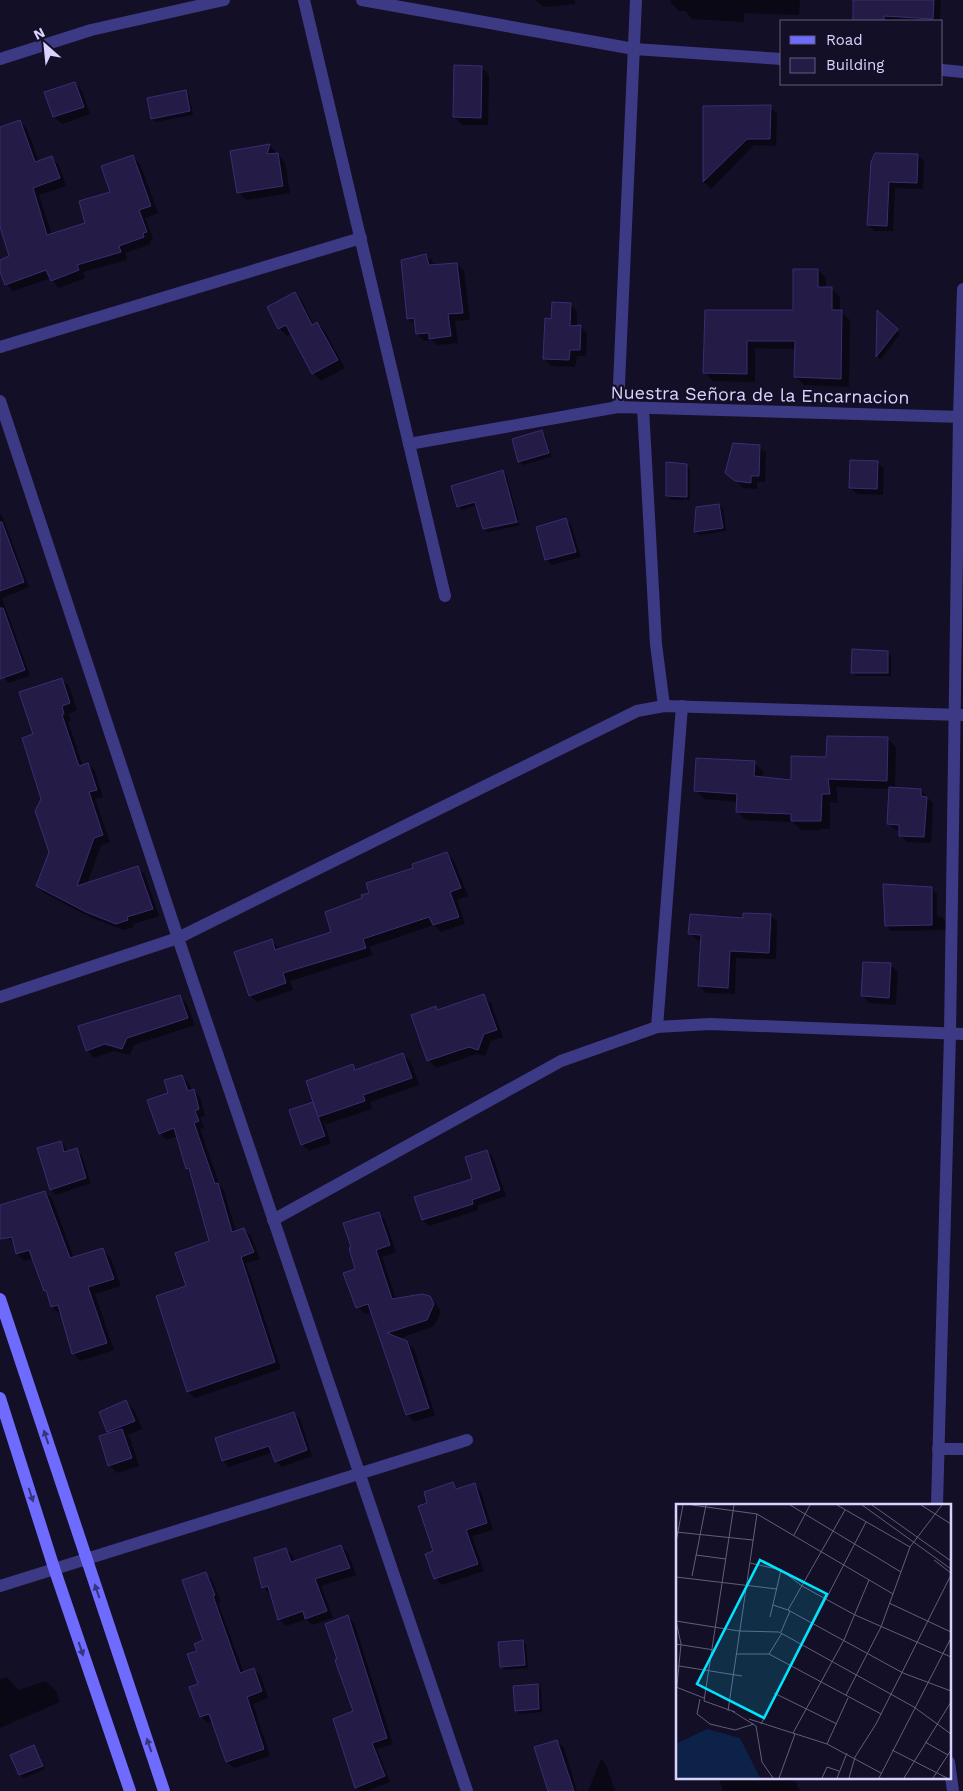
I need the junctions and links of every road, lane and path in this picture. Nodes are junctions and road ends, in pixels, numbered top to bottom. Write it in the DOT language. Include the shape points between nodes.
graph roads {
  1 [pos="224,0"];
  2 [pos="304,0"];
  3 [pos="362,0"];
  4 [pos="636,0"];
  5 [pos="634,49"];
  6 [pos="0,59"];
  7 [pos="780,59"];
  8 [pos="943,70"];
  9 [pos="963,72"];
  10 [pos="361,238"];
  11 [pos="963,289"];
  12 [pos="0,347"];
  13 [pos="0,401"];
  14 [pos="618,407"];
  15 [pos="643,408"];
  16 [pos="961,416"];
  17 [pos="409,444"];
  18 [pos="445,596"];
  19 [pos="664,706"];
  20 [pos="682,706"];
  21 [pos="959,715"];
  22 [pos="178,938"];
  23 [pos="0,997"];
  24 [pos="657,1027"];
  25 [pos="956,1034"];
  26 [pos="273,1220"];
  27 [pos="1,1304"];
  28 [pos="0,1398"];
  29 [pos="467,1440"];
  30 [pos="938,1449"];
  31 [pos="963,1449"];
  32 [pos="360,1474"];
  33 [pos="937,1504"];
  34 [pos="86,1558"];
  35 [pos="54,1568"];
  36 [pos="0,1586"];
  37 [pos="950,1769"];
  38 [pos="130,1791"];
  39 [pos="164,1791"];
  40 [pos="467,1791"];
  41 [pos="953,1791"];
  1 -- 6 [label="street" via="91,30"];
  2 -- 10 [label="street"];
  3 -- 5 [label="street"];
  4 -- 5 [label="street"];
  5 -- 7 [label="street"];
  5 -- 14 [label="street"];
  8 -- 9 [label="street"];
  10 -- 12 [label="street"];
  10 -- 17 [label="street"];
  11 -- 16 [label="street"];
  13 -- 22 [label="street"];
  14 -- 15 [label="street, Nuestra Señora de la Encarnacion"];
  14 -- 17 [label="street, Nuestra Señora de la Encarnacion"];
  15 -- 16 [label="street, Nuestra Señora de la Encarnacion"];
  15 -- 19 [label="street" via="656,644"];
  16 -- 21 [label="street"];
  17 -- 18 [label="street"];
  19 -- 20 [label="street"];
  19 -- 22 [label="street" via="637,711"];
  20 -- 21 [label="street"];
  20 -- 24 [label="street"];
  21 -- 25 [label="street"];
  22 -- 23 [label="street"];
  22 -- 26 [label="street"];
  24 -- 25 [label="street" via="710,1024"];
  24 -- 26 [label="street" via="560,1061"];
  25 -- 30 [label="street"];
  26 -- 32 [label="street"];
  34 -- 27 [label="main road, one-way"];
  28 -- 35 [label="main road, one-way"];
  29 -- 32 [label="street"];
  30 -- 31 [label="street"];
  30 -- 33 [label="street"];
  32 -- 34 [label="street"];
  32 -- 40 [label="street"];
  34 -- 35 [label="street"];
  39 -- 34 [label="main road, one-way"];
  35 -- 36 [label="street"];
  35 -- 38 [label="main road, one-way"];
  37 -- 41 [label="street"];
}
